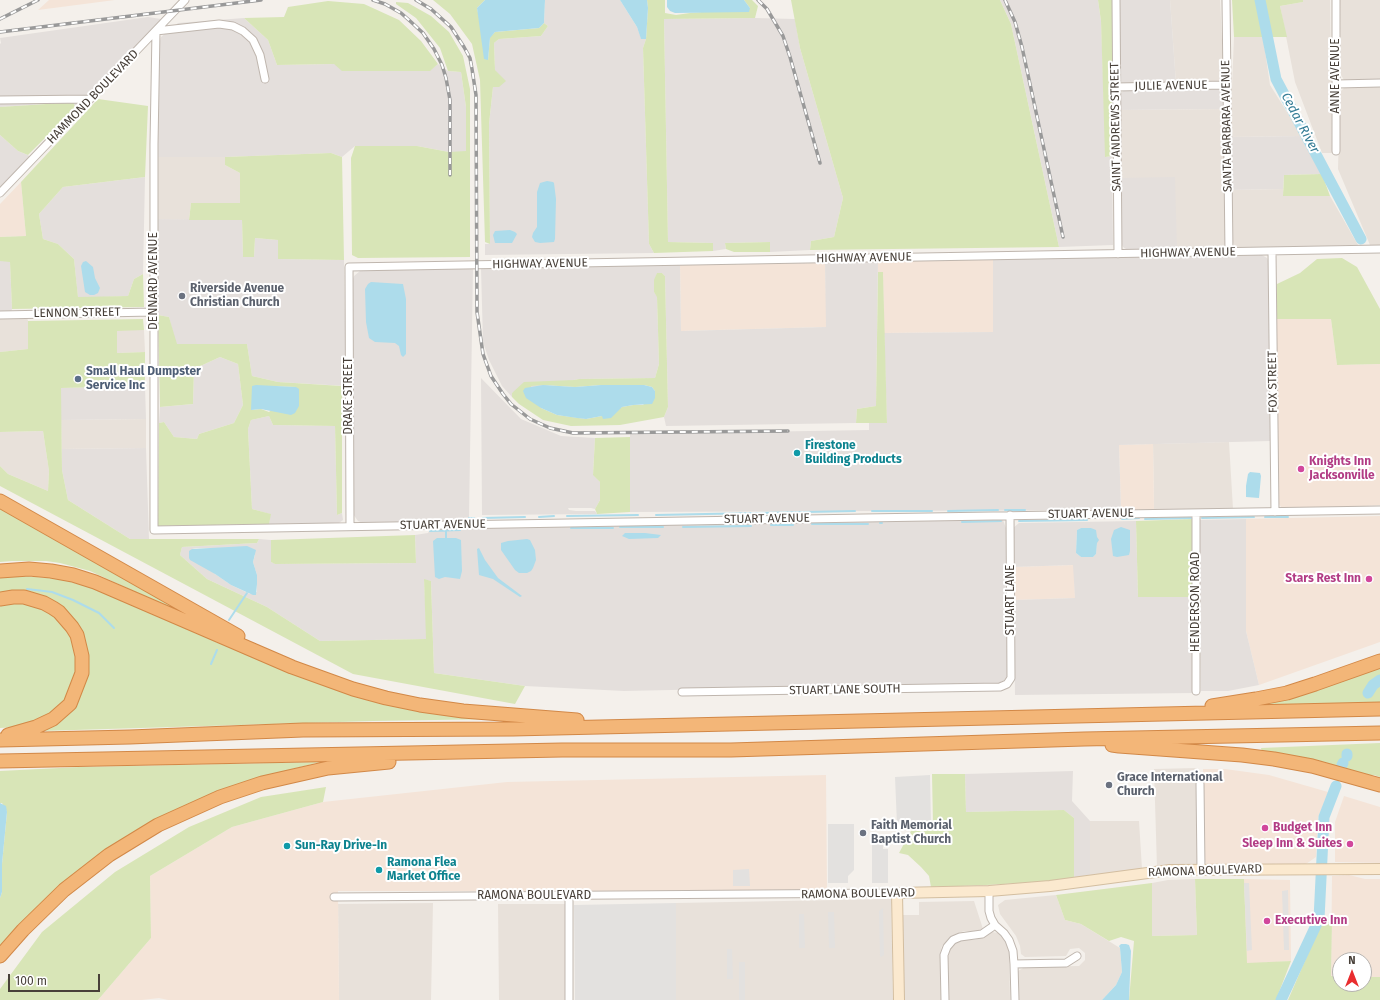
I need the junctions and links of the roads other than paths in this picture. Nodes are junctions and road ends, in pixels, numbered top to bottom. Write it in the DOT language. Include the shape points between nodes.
graph roads {
  1 [pos="185,0"];
  2 [pos="1116,0"];
  3 [pos="1226,0"];
  4 [pos="1336,0"];
  5 [pos="156,31"];
  6 [pos="265,79"];
  7 [pos="1380,83"];
  8 [pos="1337,84"];
  9 [pos="1226,85"];
  10 [pos="1116,87"];
  11 [pos="90,99"];
  12 [pos="0,100"];
  13 [pos="1336,151"];
  14 [pos="0,194"];
  15 [pos="1380,249"];
  16 [pos="1229,252"];
  17 [pos="1272,252"];
  18 [pos="1118,254"];
  19 [pos="349,267"];
  20 [pos="153,312"];
  21 [pos="0,315"];
  22 [pos="0,501"];
  23 [pos="1380,510"];
  24 [pos="1275,512"];
  25 [pos="1196,513"];
  26 [pos="1010,515"];
  27 [pos="350,526"];
  28 [pos="154,530"];
  29 [pos="0,572"];
  30 [pos="0,599"];
  31 [pos="1380,661"];
  32 [pos="292,667"];
  33 [pos="1008,684"];
  34 [pos="1196,691"];
  35 [pos="682,692"];
  36 [pos="1380,709"];
  37 [pos="1142,714"];
  38 [pos="617,726"];
  39 [pos="1380,733"];
  40 [pos="0,738"];
  41 [pos="1084,739"];
  42 [pos="562,750"];
  43 [pos="0,761"];
  44 [pos="1200,784"];
  45 [pos="1380,785"];
  46 [pos="1201,869"];
  47 [pos="1380,869"];
  48 [pos="989,891"];
  49 [pos="897,893"];
  50 [pos="569,896"];
  51 [pos="334,897"];
  52 [pos="995,925"];
  53 [pos="0,956"];
  54 [pos="1077,956"];
  55 [pos="1014,964"];
  56 [pos="569,1000"];
  57 [pos="899,1000"];
  58 [pos="945,1000"];
  59 [pos="1015,1000"];
  1 -- 5 [label="street, HAMMOND BOULEVARD"];
  2 -- 10 [label="street, SAINT ANDREWS STREET"];
  3 -- 9 [label="street, SANTA BARBARA AVENUE"];
  4 -- 8 [label="street, ANNE AVENUE"];
  5 -- 6 [label="street" via="219,24 234,26 254,40"];
  5 -- 11 [label="street, HAMMOND BOULEVARD"];
  5 -- 20 [label="street, DENNARD AVENUE"];
  7 -- 8 [label="street"];
  8 -- 13 [label="street, ANNE AVENUE"];
  9 -- 10 [label="street, JULIE AVENUE"];
  9 -- 16 [label="street, SANTA BARBARA AVENUE"];
  10 -- 18 [label="street, SAINT ANDREWS STREET"];
  11 -- 12 [label="street"];
  11 -- 14 [label="street, HAMMOND BOULEVARD"];
  15 -- 17 [label="street, HIGHWAY AVENUE"];
  16 -- 17 [label="street, HIGHWAY AVENUE"];
  16 -- 18 [label="street, HIGHWAY AVENUE"];
  17 -- 24 [label="street, FOX STREET"];
  18 -- 19 [label="street, HIGHWAY AVENUE"];
  19 -- 27 [label="street, DRAKE STREET"];
  20 -- 21 [label="street, LENNON STREET"];
  20 -- 28 [label="street, DENNARD AVENUE"];
  22 -- 32 [label="highway"];
  23 -- 24 [label="street, STUART AVENUE"];
  24 -- 25 [label="street, STUART AVENUE"];
  25 -- 26 [label="street, STUART AVENUE"];
  25 -- 34 [label="street, HENDERSON ROAD"];
  26 -- 27 [label="street, STUART AVENUE"];
  26 -- 33 [label="street, STUART LANE" via="1011,678"];
  27 -- 28 [label="street, STUART AVENUE"];
  29 -- 32 [label="highway" via="29,569 51,571 95,582"];
  30 -- 40 [label="highway" via="33,599 59,612 77,635 83,664 70,704 53,720"];
  31 -- 37 [label="highway" via="1287,693 1256,700"];
  32 -- 38 [label="highway" via="353,689 420,705 591,721"];
  33 -- 35 [label="street, STUART LANE SOUTH" via="1000,687"];
  36 -- 37 [label="highway"];
  37 -- 38 [label="highway"];
  38 -- 40 [label="highway" via="303,730 130,737"];
  39 -- 41 [label="highway"];
  41 -- 42 [label="highway" via="731,750"];
  41 -- 45 [label="highway" via="1119,746 1274,759 1312,766"];
  42 -- 43 [label="highway"];
  42 -- 53 [label="highway" via="491,759 380,762 328,768 262,783 220,797 158,826 90,869 47,906"];
  44 -- 46 [label="street"];
  46 -- 47 [label="street, RAMONA BOULEVARD"];
  46 -- 48 [label="street, RAMONA BOULEVARD" via="1152,871 1050,886"];
  48 -- 49 [label="street, RAMONA BOULEVARD"];
  48 -- 52 [label="street" via="989,911"];
  49 -- 50 [label="street, RAMONA BOULEVARD"];
  49 -- 57 [label="street"];
  50 -- 51 [label="street, RAMONA BOULEVARD"];
  50 -- 56 [label="street"];
  52 -- 55 [label="street" via="1009,940"];
  52 -- 58 [label="street" via="982,934 953,940 947,947 944,955"];
  54 -- 55 [label="street" via="1066,963"];
  55 -- 59 [label="street"];
}
